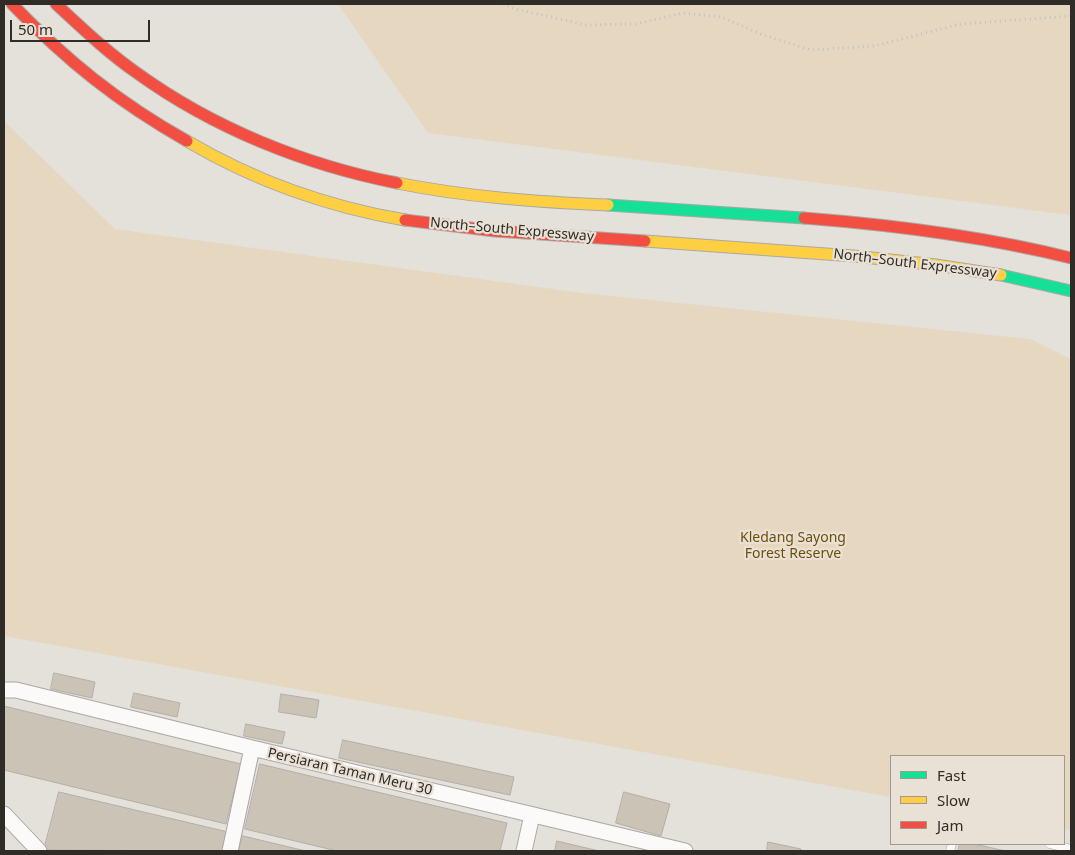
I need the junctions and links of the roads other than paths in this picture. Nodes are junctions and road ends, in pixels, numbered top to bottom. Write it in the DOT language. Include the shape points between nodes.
graph roads {
  1 [pos="12,4"];
  2 [pos="56,4"];
  3 [pos="1071,258"];
  4 [pos="1071,291"];
  5 [pos="10,690"];
  6 [pos="252,748"];
  7 [pos="4,814"];
  8 [pos="532,815"];
  9 [pos="1054,845"];
  10 [pos="1071,849"];
  11 [pos="39,851"];
  12 [pos="230,851"];
  13 [pos="524,851"];
  14 [pos="685,851"];
  1 -- 4 [label="highway, North–South Expressway" via="76,66 155,123 231,164 325,201 471,230 944,264"];
  2 -- 3 [label="highway" via="143,77 208,117 287,153 381,181 483,197 891,226 999,241"];
  5 -- 6 [label="street, Persiaran Taman Meru 30"];
  6 -- 8 [label="street, Persiaran Taman Meru 30"];
  6 -- 12 [label="street"];
  7 -- 11 [label="street"];
  8 -- 13 [label="street"];
  8 -- 14 [label="street, Persiaran Taman Meru 30"];
  9 -- 10 [label="lane"];
}
